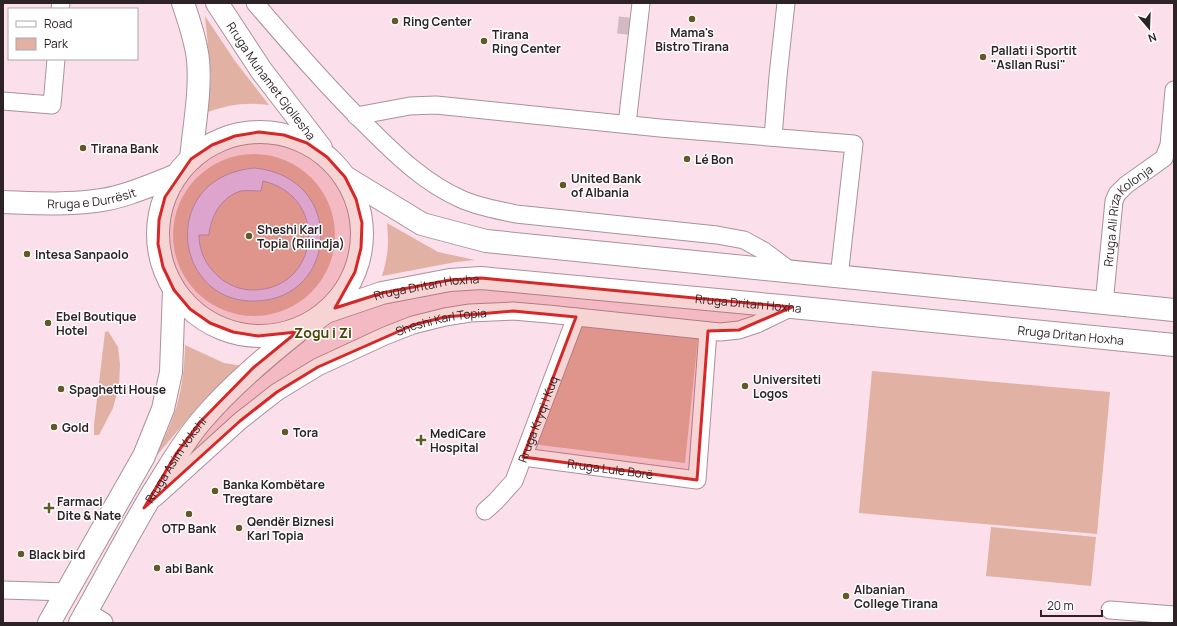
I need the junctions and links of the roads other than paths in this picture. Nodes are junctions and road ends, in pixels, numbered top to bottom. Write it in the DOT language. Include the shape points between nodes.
graph roads {
  1 [pos="183,3"];
  2 [pos="217,3"];
  3 [pos="255,3"];
  4 [pos="641,3"];
  5 [pos="786,3"];
  6 [pos="56,60"];
  7 [pos="1174,90"];
  8 [pos="3,101"];
  9 [pos="356,116"];
  10 [pos="627,124"];
  11 [pos="773,137"];
  12 [pos="327,157"];
  13 [pos="191,159"];
  14 [pos="177,176"];
  15 [pos="345,177"];
  16 [pos="3,202"];
  17 [pos="792,272"];
  18 [pos="839,277"];
  19 [pos="174,290"];
  20 [pos="1104,304"];
  21 [pos="792,307"];
  22 [pos="1174,310"];
  23 [pos="326,312"];
  24 [pos="576,317"];
  25 [pos="306,325"];
  26 [pos="708,331"];
  27 [pos="1174,345"];
  28 [pos="524,457"];
  29 [pos="144,508"];
  30 [pos="484,511"];
  31 [pos="3,590"];
  32 [pos="68,592"];
  33 [pos="1110,610"];
  34 [pos="1174,615"];
  35 [pos="89,620"];
  36 [pos="49,623"];
  1 -- 13 [label="main road" via="198,60 198,93"];
  2 -- 12 [label="main road, Rruga Muhamet Gjollesha" via="261,70"];
  3 -- 9 [label="street"];
  4 -- 10 [label="street"];
  5 -- 11 [label="street"];
  6 -- 8 [label="street" via="52,105"];
  7 -- 20 [label="street, Rruga Ali Riza Kolonja" via="1169,145 1164,158 1120,190 1114,201"];
  9 -- 10 [label="street" via="436,104"];
  9 -- 17 [label="street" via="421,175 461,199 485,208 516,214 744,240"];
  10 -- 11 [label="street"];
  11 -- 18 [label="street" via="854,144"];
  12 -- 13 [label="main road" via="307,143 284,135 259,132 229,138 212,145"];
  12 -- 15 [label="main road"];
  13 -- 14 [label="main road"];
  14 -- 16 [label="main road, Rruga e Durrësit" via="95,201"];
  14 -- 19 [label="main road" via="165,197 159,220 158,244 163,267"];
  15 -- 17 [label="main road" via="422,224 486,242"];
  15 -- 23 [label="main road" via="356,199 362,223 361,248 355,272 343,294"];
  17 -- 18 [label="main road"];
  18 -- 20 [label="main road"];
  19 -- 25 [label="main road" via="190,309 210,323 233,332 258,336 282,333"];
  19 -- 32 [label="main road" via="171,372 163,409 144,456"];
  20 -- 22 [label="main road"];
  21 -- 23 [label="main road, Rruga Dritan Hoxha" via="481,278 450,280 382,293"];
  21 -- 26 [label="street, Sheshi Karl Topia" via="740,330"];
  21 -- 27 [label="main road, Rruga Dritan Hoxha"];
  23 -- 25 [label="main road"];
  24 -- 26 [label="street, Sheshi Karl Topia"];
  24 -- 28 [label="street, Rruga Kryqi I Kuq"];
  24 -- 29 [label="street, Sheshi Karl Topia" via="513,311 470,313 413,325 385,336 318,367 277,392 240,421"];
  25 -- 29 [label="main road, Rruga Asim Vokshi" via="224,395 176,454"];
  26 -- 28 [label="street, Rruga Lule Borë" via="698,480"];
  28 -- 30 [label="street, Rruga Kryqi I Kuq" via="514,481 496,502"];
  29 -- 35 [label="main road, Rruga Asim Vokshi"];
  31 -- 32 [label="street"];
  32 -- 36 [label="main road"];
  33 -- 34 [label="street"];
}
